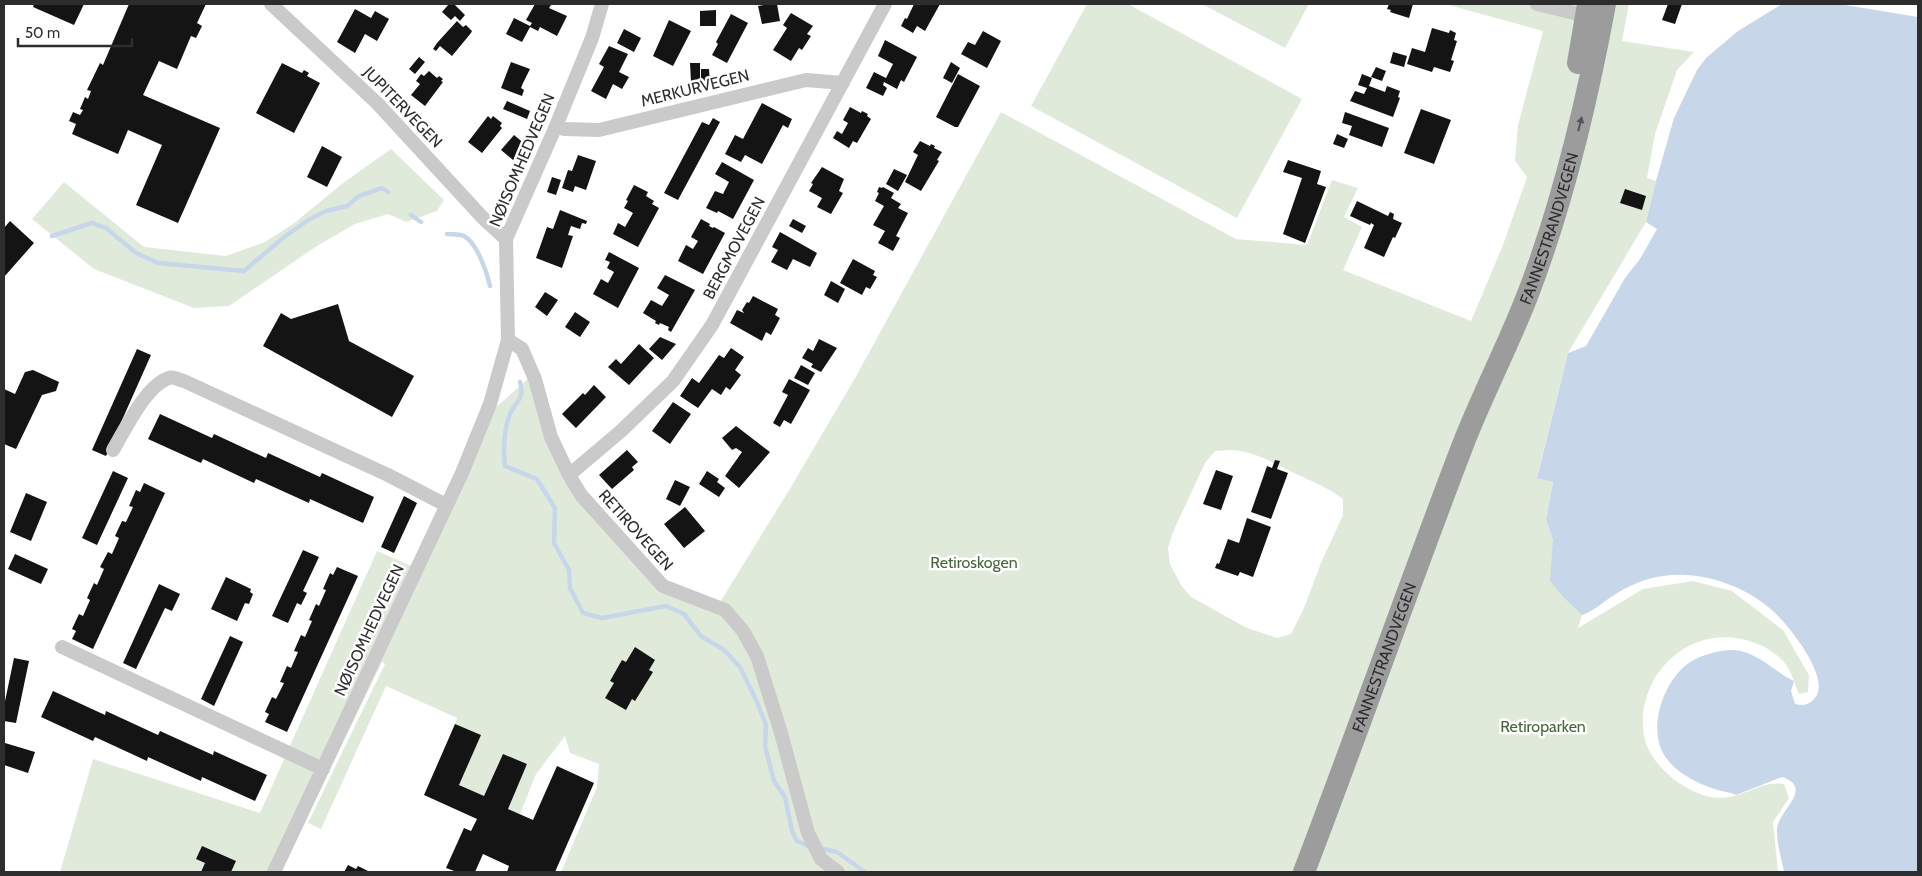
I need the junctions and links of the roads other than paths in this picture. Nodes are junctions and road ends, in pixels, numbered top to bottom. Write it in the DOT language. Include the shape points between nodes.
graph roads {
  1 [pos="270,4"];
  2 [pos="602,4"];
  3 [pos="885,4"];
  4 [pos="1538,4"];
  5 [pos="1595,11"];
  6 [pos="842,83"];
  7 [pos="556,126"];
  8 [pos="506,239"];
  9 [pos="508,340"];
  10 [pos="113,450"];
  11 [pos="569,475"];
  12 [pos="446,504"];
  13 [pos="62,647"];
  14 [pos="323,769"];
  15 [pos="274,872"];
  16 [pos="838,872"];
  17 [pos="1304,872"];
  1 -- 8 [label="street, JUPITERVEGEN" via="376,104"];
  2 -- 7 [label="street, NØISOMHEDVEGEN" via="592,38"];
  3 -- 6 [label="street, BERGMOVEGEN"];
  4 -- 5 [label="street"];
  5 -- 17 [label="highway, FANNESTRANDVEGEN" via="1568,171 1549,234 1506,348 1463,444"];
  6 -- 7 [label="street, MERKURVEGEN" via="806,80 599,130"];
  6 -- 11 [label="street, BERGMOVEGEN" via="712,325 673,381"];
  7 -- 8 [label="street, NØISOMHEDVEGEN"];
  8 -- 9 [label="street, NØISOMHEDVEGEN"];
  9 -- 11 [label="street, RETIROVEGEN" via="522,349 535,379 551,437"];
  9 -- 12 [label="street, NØISOMHEDVEGEN" via="490,404"];
  10 -- 12 [label="street" via="149,393 159,382 172,377"];
  11 -- 16 [label="street, RETIROVEGEN" via="581,495 663,586 725,610 743,631 757,656 808,833 821,859"];
  12 -- 14 [label="street, NØISOMHEDVEGEN"];
  13 -- 14 [label="street"];
  14 -- 15 [label="street, NØISOMHEDVEGEN"];
}
